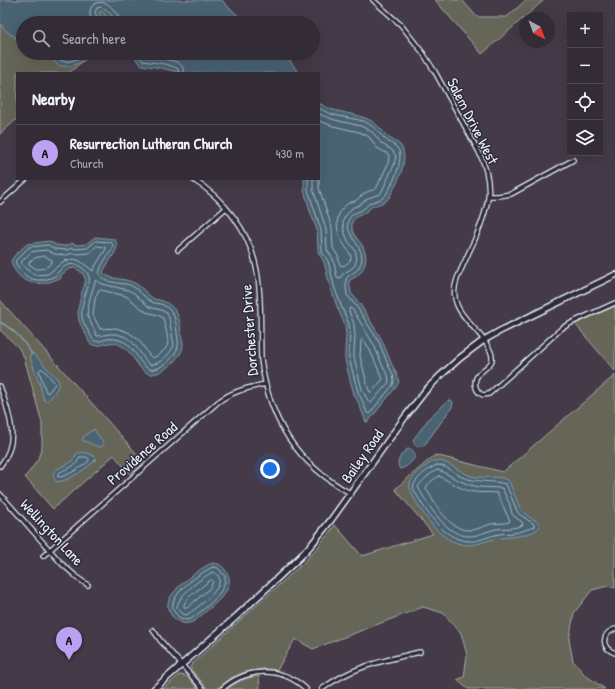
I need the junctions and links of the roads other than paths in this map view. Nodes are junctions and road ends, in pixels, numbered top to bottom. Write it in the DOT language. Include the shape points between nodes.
graph roads {
  1 [pos="373,0"];
  2 [pos="573,160"];
  3 [pos="25,180"];
  4 [pos="194,180"];
  5 [pos="489,196"];
  6 [pos="0,202"];
  7 [pos="226,208"];
  8 [pos="178,250"];
  9 [pos="615,275"];
  10 [pos="615,303"];
  11 [pos="484,340"];
  12 [pos="265,384"];
  13 [pos="0,386"];
  14 [pos="0,466"];
  15 [pos="350,493"];
  16 [pos="0,494"];
  17 [pos="50,550"];
  18 [pos="43,556"];
  19 [pos="88,584"];
  20 [pos="615,629"];
  21 [pos="153,630"];
  22 [pos="420,652"];
  23 [pos="615,653"];
  24 [pos="182,665"];
  25 [pos="154,689"];
  26 [pos="203,689"];
  27 [pos="222,689"];
  28 [pos="306,689"];
  29 [pos="322,689"];
  1 -- 5 [label="street, Salem Drive West" via="401,25 433,68 482,160 487,174"];
  2 -- 5 [label="street" via="511,194"];
  3 -- 6 [label="street"];
  4 -- 7 [label="street, Dorchester Drive" via="212,192"];
  5 -- 11 [label="street, Salem Drive West" via="486,212 454,290 457,307"];
  7 -- 8 [label="street"];
  7 -- 12 [label="street, Dorchester Drive" via="245,234 256,266 261,359"];
  9 -- 11 [label="main road, Bailey Road"];
  10 -- 11 [label="street, Salem Drive West" via="565,327 484,396 476,387 476,379 492,360 491,352"];
  11 -- 15 [label="main road, Bailey Road" via="454,363 426,390"];
  12 -- 15 [label="street, Dorchester Drive" via="277,417 295,447 318,471"];
  12 -- 17 [label="street, Providence Road" via="227,395"];
  13 -- 14 [label="street" via="11,421 12,440"];
  15 -- 24 [label="main road, Bailey Road" via="325,529 300,557"];
  16 -- 17 [label="street, Wellington Lane"];
  17 -- 18 [label="street, Providence Road"];
  17 -- 19 [label="street, Wellington Lane" via="69,570"];
  20 -- 23 [label="street" via="609,631 605,639 607,648"];
  21 -- 24 [label="street"];
  22 -- 29 [label="street" via="362,667 345,674"];
  24 -- 25 [label="main road, Bailey Road"];
  24 -- 26 [label="street"];
  27 -- 28 [label="street" via="243,676 266,672 288,677"];
}
